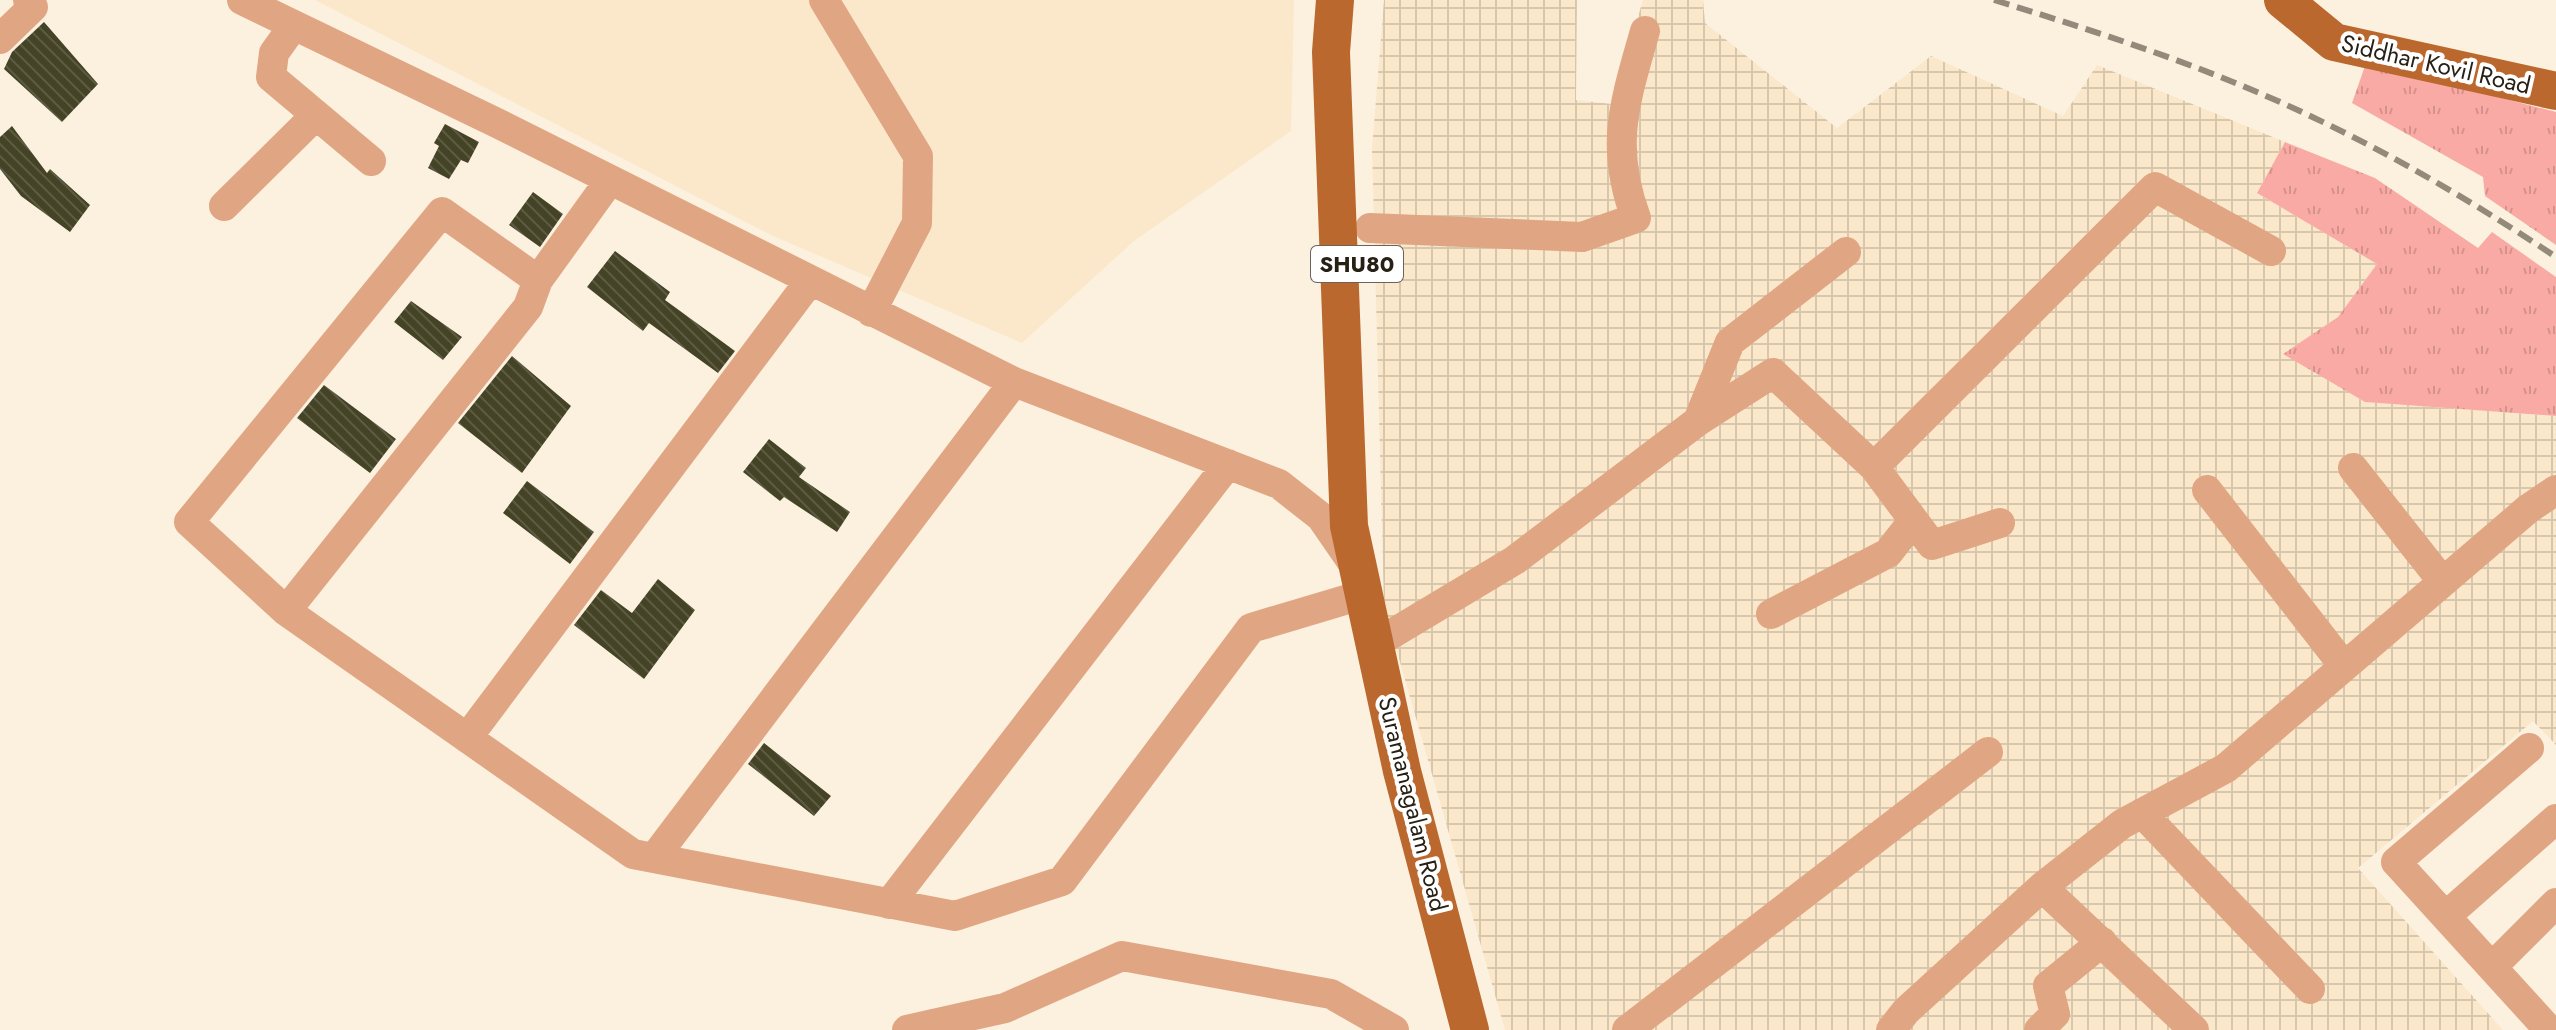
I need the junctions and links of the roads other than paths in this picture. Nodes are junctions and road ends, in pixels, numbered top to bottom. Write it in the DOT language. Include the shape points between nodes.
graph roads {
  1 [pos="28,0"];
  2 [pos="242,0"];
  3 [pos="824,0"];
  4 [pos="1335,0"];
  5 [pos="1351,0"];
  6 [pos="2283,0"];
  7 [pos="294,25"];
  8 [pos="1645,31"];
  9 [pos="0,39"];
  10 [pos="2556,91"];
  11 [pos="315,116"];
  12 [pos="371,161"];
  13 [pos="610,180"];
  14 [pos="224,206"];
  15 [pos="1370,228"];
  16 [pos="2271,251"];
  17 [pos="1846,252"];
  18 [pos="538,280"];
  19 [pos="809,282"];
  20 [pos="871,312"];
  21 [pos="1014,382"];
  22 [pos="1698,421"];
  23 [pos="1228,464"];
  24 [pos="1874,467"];
  25 [pos="2353,468"];
  26 [pos="2207,490"];
  27 [pos="2556,490"];
  28 [pos="1913,521"];
  29 [pos="2000,523"];
  30 [pos="1359,527"];
  31 [pos="2443,582"];
  32 [pos="1363,586"];
  33 [pos="286,611"];
  34 [pos="1771,614"];
  35 [pos="1375,644"];
  36 [pos="2344,666"];
  37 [pos="467,738"];
  38 [pos="2529,748"];
  39 [pos="1988,752"];
  40 [pos="2142,813"];
  41 [pos="2556,819"];
  42 [pos="654,858"];
  43 [pos="2042,887"];
  44 [pos="2556,903"];
  45 [pos="889,904"];
  46 [pos="2446,916"];
  47 [pos="2102,942"];
  48 [pos="2492,967"];
  49 [pos="2310,989"];
  50 [pos="2550,1025"];
  51 [pos="907,1030"];
  52 [pos="1394,1030"];
  53 [pos="1470,1030"];
  54 [pos="1627,1030"];
  55 [pos="1891,1030"];
  56 [pos="2039,1030"];
  57 [pos="2194,1030"];
  1 -- 9 [label="street" via="33,7"];
  2 -- 7 [label="street"];
  3 -- 20 [label="street" via="918,156 917,223"];
  4 -- 30 [label="main road, SHU80" via="1331,52"];
  5 -- 30 [label="main road, SHU80" via="1347,53"];
  6 -- 10 [label="main road, Siddhar Kovil Road" via="2334,42"];
  7 -- 11 [label="street" via="274,53 271,77"];
  7 -- 13 [label="street"];
  8 -- 15 [label="street" via="1621,118 1625,187 1636,218 1582,237"];
  11 -- 12 [label="street"];
  11 -- 14 [label="street"];
  13 -- 18 [label="street"];
  13 -- 19 [label="street"];
  16 -- 24 [label="street" via="2155,187"];
  17 -- 22 [label="street" via="1730,342"];
  18 -- 33 [label="street" via="528,307"];
  18 -- 33 [label="street" via="442,212 189,522"];
  19 -- 20 [label="street"];
  19 -- 37 [label="street"];
  20 -- 21 [label="street"];
  21 -- 23 [label="street"];
  21 -- 42 [label="street"];
  22 -- 24 [label="street" via="1773,373"];
  22 -- 35 [label="street" via="1515,560"];
  23 -- 32 [label="street" via="1279,484 1321,517"];
  23 -- 45 [label="street"];
  24 -- 28 [label="street"];
  25 -- 31 [label="street"];
  26 -- 36 [label="street"];
  27 -- 31 [label="street"];
  28 -- 29 [label="street" via="1932,545"];
  28 -- 34 [label="street" via="1888,553"];
  30 -- 32 [label="main road, SHU80"];
  31 -- 36 [label="street"];
  32 -- 35 [label="main road, Suramanagalam Road / SHU80"];
  32 -- 45 [label="street" via="1251,628 1062,881 955,916"];
  33 -- 37 [label="street"];
  35 -- 53 [label="main road, Suramanagalam Road / SHU80" via="1402,771"];
  36 -- 40 [label="street" via="2226,768"];
  37 -- 42 [label="street" via="633,854"];
  38 -- 46 [label="street" via="2396,862"];
  39 -- 54 [label="street"];
  40 -- 43 [label="street"];
  40 -- 49 [label="street"];
  41 -- 46 [label="street"];
  42 -- 45 [label="street"];
  43 -- 47 [label="street"];
  43 -- 55 [label="street"];
  44 -- 48 [label="street"];
  46 -- 48 [label="street"];
  47 -- 56 [label="street" via="2048,986 2055,1014"];
  47 -- 57 [label="street"];
  48 -- 50 [label="street"];
  51 -- 52 [label="street" via="1005,1008 1122,956 1331,994"];
}
